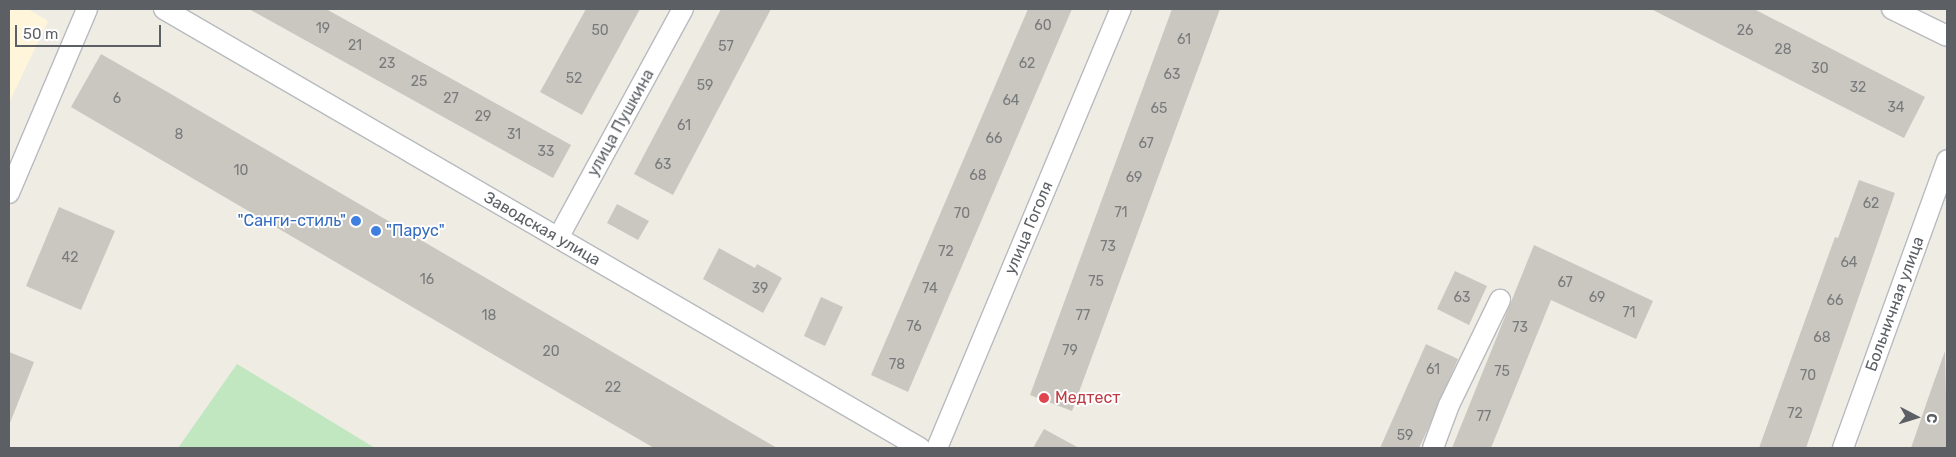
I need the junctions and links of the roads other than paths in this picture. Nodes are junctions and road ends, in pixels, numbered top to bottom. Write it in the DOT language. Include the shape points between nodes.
graph roads {
  1 [pos="87,9"];
  2 [pos="164,9"];
  3 [pos="684,9"];
  4 [pos="1121,9"];
  5 [pos="1892,9"];
  6 [pos="1947,36"];
  7 [pos="1947,160"];
  8 [pos="9,193"];
  9 [pos="558,238"];
  10 [pos="1500,300"];
  11 [pos="920,448"];
  12 [pos="937,448"];
  13 [pos="1433,448"];
  14 [pos="1843,448"];
  1 -- 8 [label="street"];
  2 -- 9 [label="street, Заводская улица"];
  3 -- 9 [label="street, улица Пушкина"];
  4 -- 12 [label="street, улица Гоголя"];
  5 -- 6 [label="street"];
  7 -- 14 [label="street, Больничная улица"];
  9 -- 11 [label="street, Заводская улица"];
  10 -- 13 [label="street" via="1449,405"];
}
